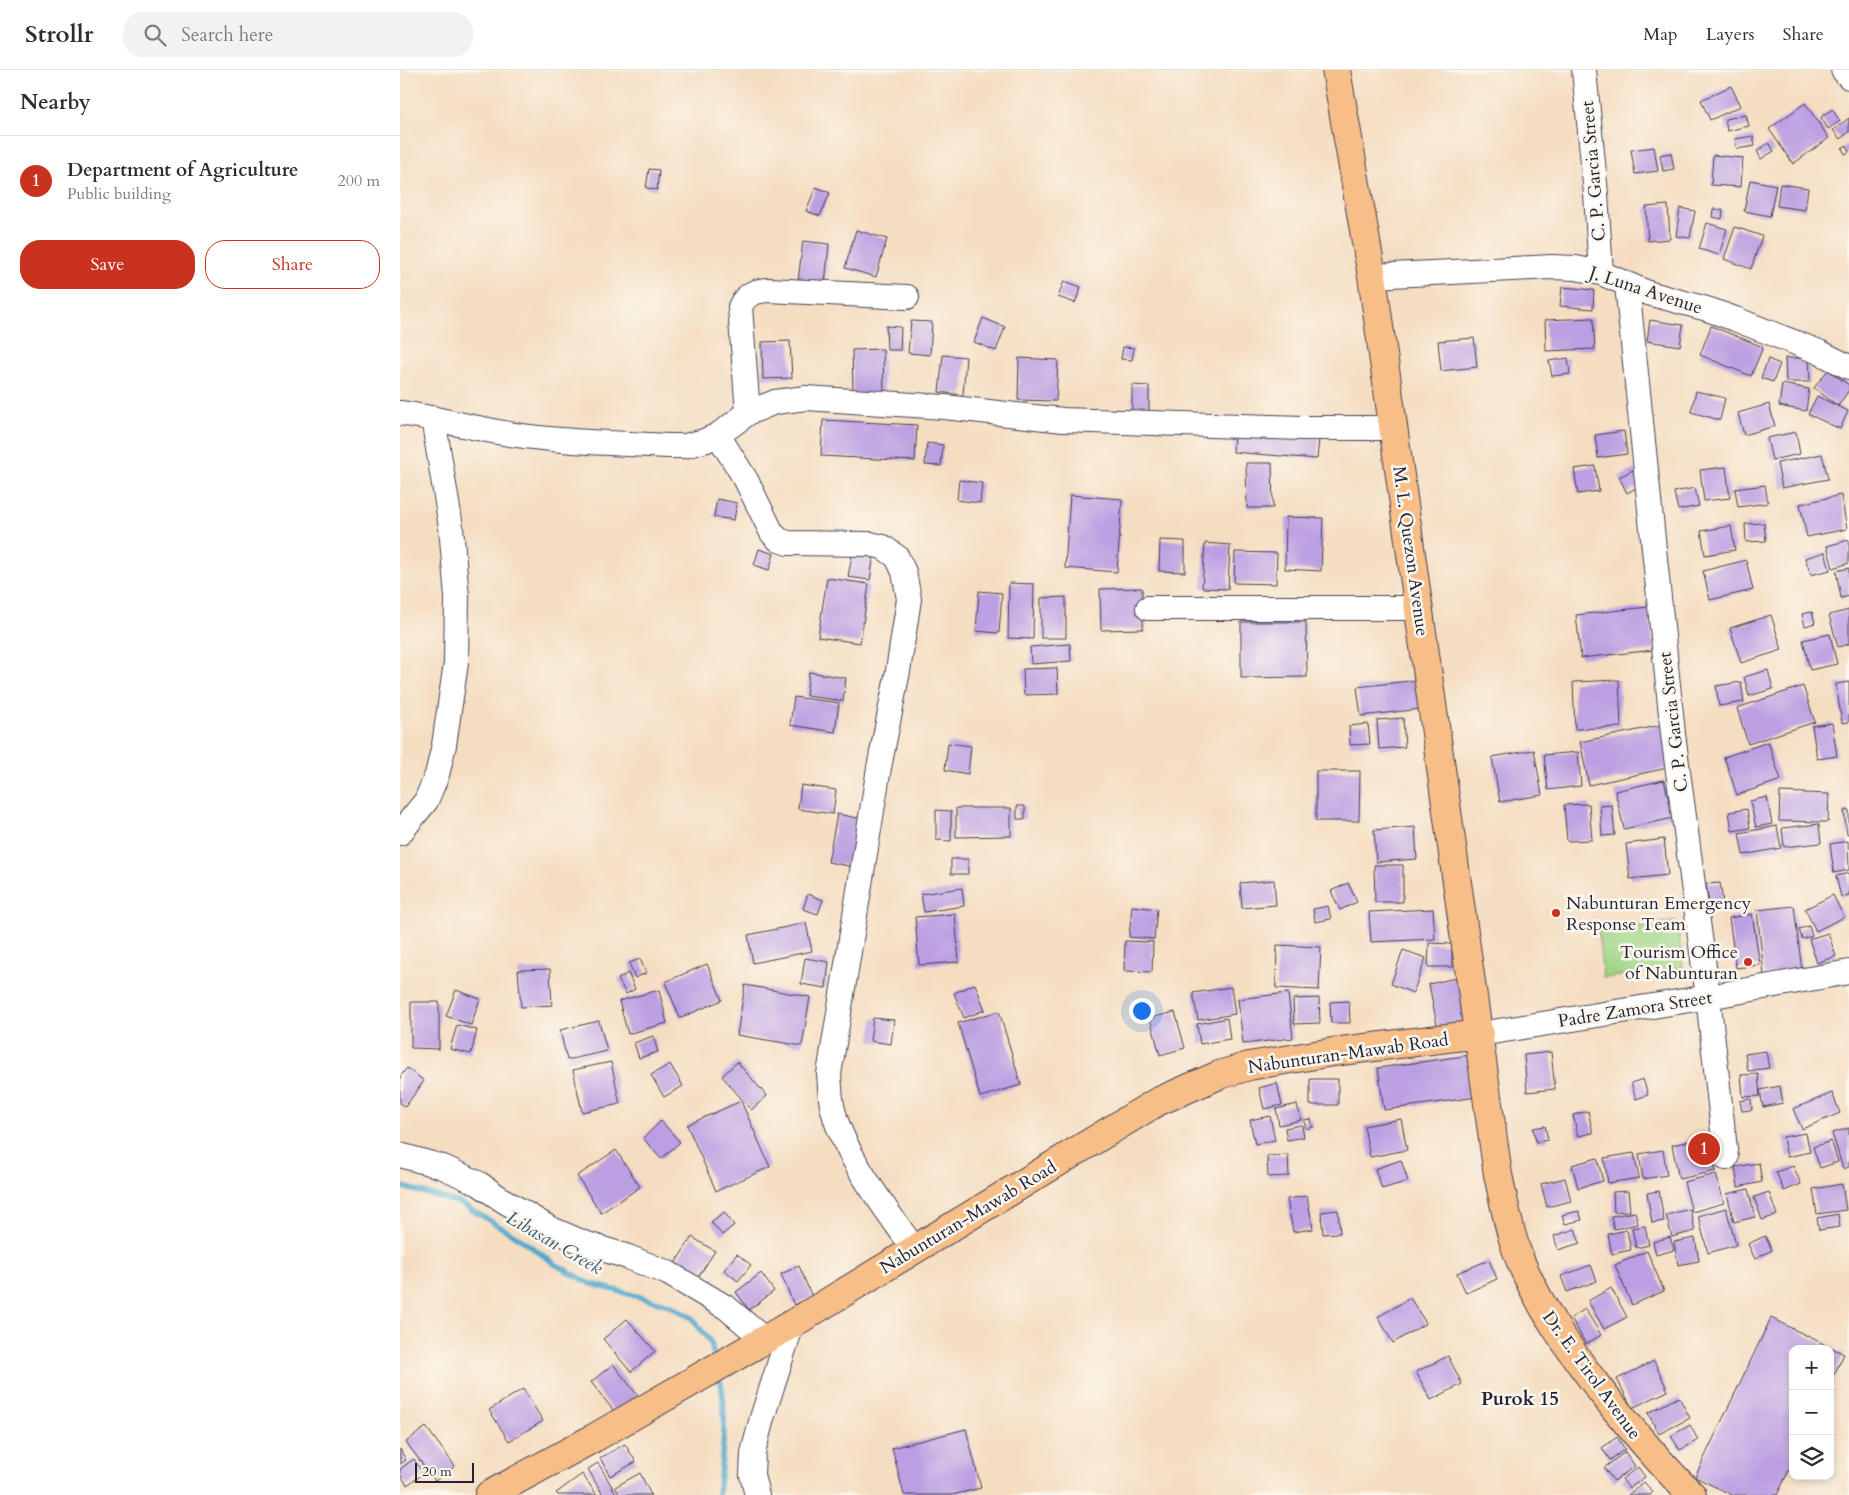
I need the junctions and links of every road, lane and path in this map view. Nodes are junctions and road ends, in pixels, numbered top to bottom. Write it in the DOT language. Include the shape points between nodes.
graph roads {
  1 [pos="1336,70"];
  2 [pos="1584,70"];
  3 [pos="1843,70"];
  4 [pos="1849,77"];
  5 [pos="1601,273"];
  6 [pos="1372,276"];
  7 [pos="1627,285"];
  8 [pos="907,298"];
  9 [pos="1849,368"];
  10 [pos="748,412"];
  11 [pos="400,413"];
  12 [pos="433,418"];
  13 [pos="1393,428"];
  14 [pos="718,435"];
  15 [pos="1148,608"];
  16 [pos="1419,608"];
  17 [pos="400,833"];
  18 [pos="1849,972"];
  19 [pos="1708,997"];
  20 [pos="1480,1034"];
  21 [pos="400,1155"];
  22 [pos="1726,1158"];
  23 [pos="914,1250"];
  24 [pos="792,1324"];
  25 [pos="754,1346"];
  26 [pos="489,1495"];
  27 [pos="758,1495"];
  28 [pos="1692,1495"];
  1 -- 6 [label="main road, M. L. Quezon Avenue"];
  2 -- 5 [label="street, C. P. Garcia Street"];
  3 -- 4 [label="street"];
  5 -- 6 [label="street, J. Luna Avenue" via="1552,267"];
  5 -- 7 [label="street, J. Luna Avenue"];
  6 -- 13 [label="main road, M. L. Quezon Avenue"];
  7 -- 9 [label="street, J. Luna Avenue" via="1735,319 1819,352"];
  7 -- 19 [label="street, C. P. Garcia Street" via="1673,734"];
  8 -- 10 [label="street" via="768,290 749,294 740,307"];
  10 -- 13 [label="street" via="775,402 806,398 944,407 1063,420"];
  10 -- 14 [label="street"];
  11 -- 12 [label="street"];
  12 -- 14 [label="street" via="509,434 558,439 685,446"];
  12 -- 17 [label="street" via="451,527 457,597 456,663 437,775 426,801"];
  13 -- 16 [label="main road, M. L. Quezon Avenue"];
  14 -- 23 [label="street" via="746,480 772,533 779,540 788,543 870,544 897,557 904,572 909,599 905,626 829,1074 831,1105 838,1126 857,1165"];
  15 -- 16 [label="street"];
  16 -- 20 [label="main road, M. L. Quezon Avenue"];
  18 -- 19 [label="street, Padre Zamora Street"];
  19 -- 20 [label="street, Padre Zamora Street"];
  19 -- 22 [label="street, C. P. Garcia Street"];
  20 -- 23 [label="main road, Nabunturan-Mawab Road" via="1280,1060 1219,1075 1157,1102"];
  20 -- 28 [label="main road, Dr. E. Tirol Avenue" via="1498,1176 1522,1265 1542,1307 1586,1372 1638,1438"];
  21 -- 25 [label="street" via="443,1167 478,1183 549,1228 668,1273 727,1308"];
  23 -- 24 [label="main road, Nabunturan-Mawab Road"];
  24 -- 25 [label="main road, Nabunturan-Mawab Road"];
  24 -- 27 [label="street" via="753,1453 752,1475"];
  25 -- 26 [label="main road, Nabunturan-Mawab Road"];
}
